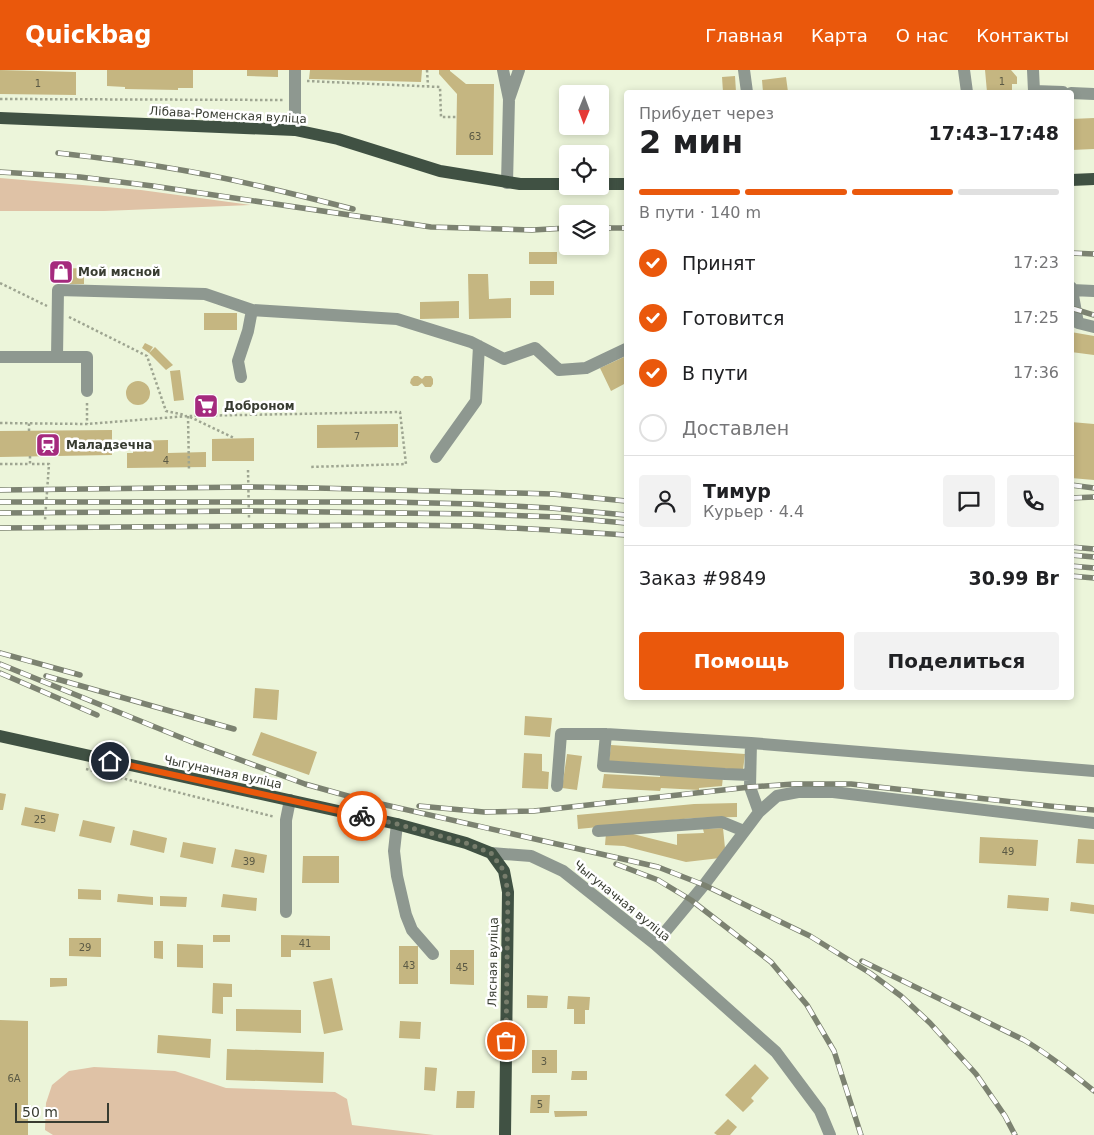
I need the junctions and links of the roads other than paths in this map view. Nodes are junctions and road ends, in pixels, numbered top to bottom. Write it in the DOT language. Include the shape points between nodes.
graph roads {
  1 [pos="295,70"];
  2 [pos="503,70"];
  3 [pos="519,70"];
  4 [pos="744,70"];
  5 [pos="964,70"];
  6 [pos="1033,70"];
  7 [pos="747,90"];
  8 [pos="967,90"];
  9 [pos="1034,90"];
  10 [pos="1074,93"];
  11 [pos="1094,94"];
  12 [pos="509,98"];
  13 [pos="0,118"];
  14 [pos="295,130"];
  15 [pos="1074,180"];
  16 [pos="1094,180"];
  17 [pos="507,183"];
  18 [pos="559,184"];
  19 [pos="609,184"];
  20 [pos="624,184"];
  21 [pos="1074,289"];
  22 [pos="1094,291"];
  23 [pos="1074,300"];
  24 [pos="252,310"];
  25 [pos="1094,327"];
  26 [pos="479,346"];
  27 [pos="624,350"];
  28 [pos="0,357"];
  29 [pos="57,357"];
  30 [pos="241,377"];
  31 [pos="87,391"];
  32 [pos="436,457"];
  33 [pos="606,734"];
  34 [pos="0,736"];
  35 [pos="751,744"];
  36 [pos="1094,771"];
  37 [pos="750,775"];
  38 [pos="557,786"];
  39 [pos="290,800"];
  40 [pos="758,812"];
  41 [pos="1094,823"];
  42 [pos="397,824"];
  43 [pos="598,831"];
  44 [pos="744,831"];
  45 [pos="491,853"];
  46 [pos="286,912"];
  47 [pos="655,944"];
  48 [pos="433,954"];
  49 [pos="505,1135"];
  50 [pos="830,1135"];
  1 -- 14 [label="street"];
  2 -- 12 [label="street"];
  3 -- 12 [label="street"];
  4 -- 7 [label="street"];
  5 -- 8 [label="street"];
  6 -- 9 [label="street"];
  10 -- 11 [label="street"];
  12 -- 17 [label="street"];
  13 -- 14 [label="main road, Лібава-Роменская вуліца"];
  14 -- 17 [label="main road, Лібава-Роменская вуліца" via="338,139 440,171"];
  15 -- 16 [label="main road"];
  17 -- 18 [label="main road, Лібава-Роменская вуліца"];
  19 -- 20 [label="main road"];
  21 -- 22 [label="street"];
  23 -- 25 [label="street" via="1078,323"];
  24 -- 26 [label="street" via="397,319"];
  24 -- 29 [label="street" via="205,294 58,290"];
  24 -- 30 [label="street" via="238,361"];
  26 -- 27 [label="street" via="504,359 535,348 559,370 586,368"];
  26 -- 32 [label="street" via="476,400"];
  28 -- 29 [label="street"];
  29 -- 31 [label="street" via="87,357"];
  33 -- 35 [label="street"];
  33 -- 37 [label="street" via="603,766"];
  33 -- 38 [label="street" via="562,734"];
  34 -- 39 [label="main road, Чыгуначная вуліца"];
  35 -- 36 [label="street"];
  35 -- 37 [label="street"];
  37 -- 40 [label="street" via="750,787"];
  39 -- 42 [label="main road, Чыгуначная вуліца"];
  39 -- 46 [label="street" via="286,820"];
  40 -- 41 [label="street" via="777,796 833,792"];
  40 -- 44 [label="street"];
  42 -- 45 [label="main road, Чыгуначная вуліца"];
  42 -- 48 [label="street" via="394,851 406,916 412,930"];
  43 -- 44 [label="street" via="722,822"];
  44 -- 47 [label="street"];
  45 -- 47 [label="street, Чыгуначная вуліца" via="531,856 563,870"];
  45 -- 49 [label="main road, Лясная вуліца" via="504,871 508,892"];
  47 -- 50 [label="street, Чыгуначная вуліца" via="776,1052 820,1111"];
}
